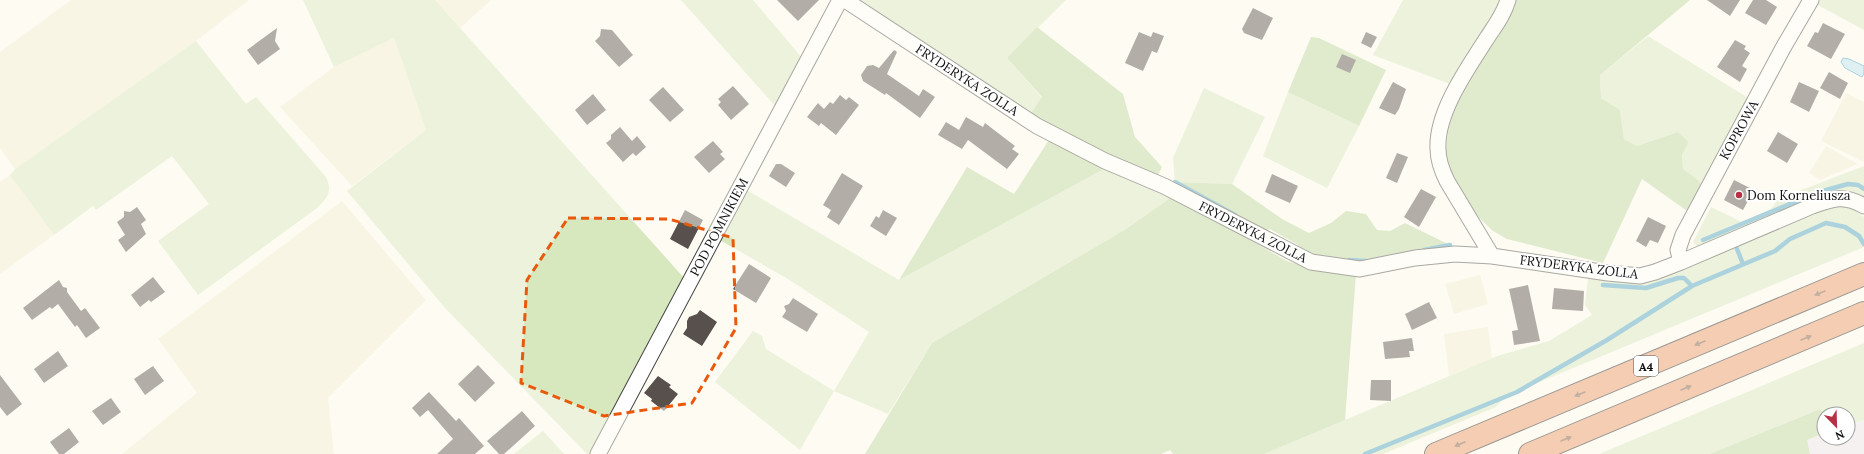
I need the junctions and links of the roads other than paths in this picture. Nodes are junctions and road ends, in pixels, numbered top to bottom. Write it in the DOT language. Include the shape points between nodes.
graph roads {
  1 [pos="840,0"];
  2 [pos="845,0"];
  3 [pos="1508,0"];
  4 [pos="1811,0"];
  5 [pos="1864,206"];
  6 [pos="1492,256"];
  7 [pos="1681,262"];
  8 [pos="1860,276"];
  9 [pos="1860,315"];
  10 [pos="598,454"];
  11 [pos="1436,454"];
  12 [pos="1530,454"];
  1 -- 10 [label="street, POD POMNIKIEM"];
  2 -- 6 [label="street, FRYDERYKA ZOLLA" via="1037,126 1105,161 1164,186 1312,262 1360,269 1433,255"];
  3 -- 6 [label="street" via="1500,18 1452,97 1440,126 1437,148 1441,169 1447,182"];
  4 -- 7 [label="street, KOPROWA" via="1682,235 1678,250"];
  5 -- 7 [label="street, FRYDERYKA ZOLLA" via="1847,199 1832,199"];
  6 -- 7 [label="street, FRYDERYKA ZOLLA" via="1632,276 1648,274"];
  8 -- 11 [label="highway, A4, one-way"];
  12 -- 9 [label="highway, one-way"];
}
